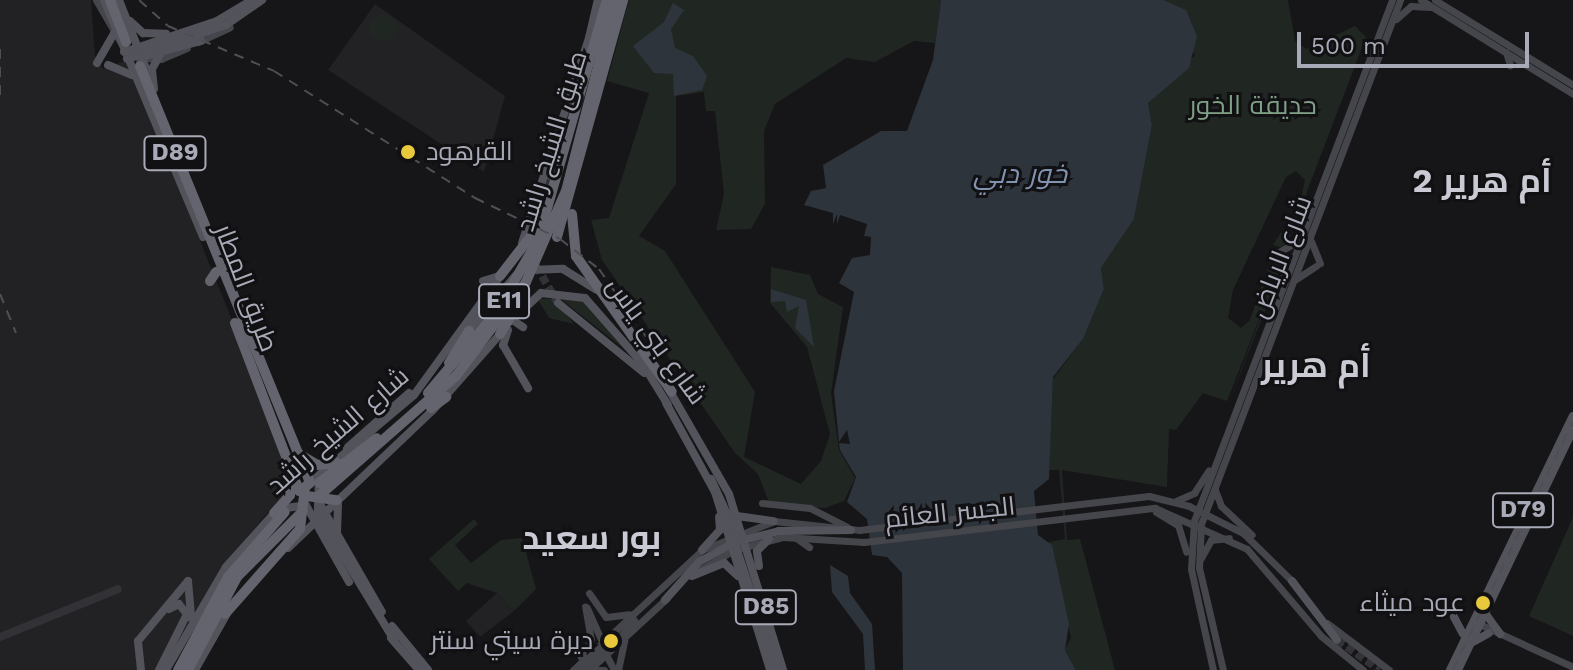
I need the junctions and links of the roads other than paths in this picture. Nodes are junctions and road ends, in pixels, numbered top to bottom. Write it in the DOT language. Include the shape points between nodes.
graph roads {
  1 [pos="108,0"];
  2 [pos="252,0"];
  3 [pos="262,0"];
  4 [pos="599,0"];
  5 [pos="607,0"];
  6 [pos="615,0"];
  7 [pos="623,0"];
  8 [pos="1389,0"];
  9 [pos="1400,0"];
  10 [pos="1421,0"];
  11 [pos="1437,3"];
  12 [pos="241,18"];
  13 [pos="111,24"];
  14 [pos="1386,24"];
  15 [pos="590,35"];
  16 [pos="182,37"];
  17 [pos="1484,39"];
  18 [pos="1468,40"];
  19 [pos="201,41"];
  20 [pos="1506,52"];
  21 [pos="134,54"];
  22 [pos="594,57"];
  23 [pos="97,63"];
  24 [pos="108,65"];
  25 [pos="1510,65"];
  26 [pos="1571,83"];
  27 [pos="154,89"];
  28 [pos="1573,94"];
  29 [pos="585,156"];
  30 [pos="551,176"];
  31 [pos="578,177"];
  32 [pos="550,208"];
  33 [pos="553,229"];
  34 [pos="1311,233"];
  35 [pos="1302,236"];
  36 [pos="206,238"];
  37 [pos="1297,258"];
  38 [pos="500,276"];
  39 [pos="483,281"];
  40 [pos="1290,287"];
  41 [pos="1281,289"];
  42 [pos="532,297"];
  43 [pos="558,303"];
  44 [pos="514,321"];
  45 [pos="523,327"];
  46 [pos="465,331"];
  47 [pos="500,334"];
  48 [pos="252,366"];
  49 [pos="449,382"];
  50 [pos="528,388"];
  51 [pos="672,392"];
  52 [pos="425,396"];
  53 [pos="446,397"];
  54 [pos="668,405"];
  55 [pos="394,415"];
  56 [pos="1573,416"];
  57 [pos="404,430"];
  58 [pos="1573,430"];
  59 [pos="287,431"];
  60 [pos="298,452"];
  61 [pos="286,460"];
  62 [pos="1215,462"];
  63 [pos="337,463"];
  64 [pos="708,476"];
  65 [pos="307,487"];
  66 [pos="348,488"];
  67 [pos="1214,489"];
  68 [pos="715,492"];
  69 [pos="337,500"];
  70 [pos="1175,501"];
  71 [pos="762,503"];
  72 [pos="1078,505"];
  73 [pos="313,507"];
  74 [pos="1118,509"];
  75 [pos="279,511"];
  76 [pos="737,516"];
  77 [pos="1199,517"];
  78 [pos="1078,518"];
  79 [pos="772,524"];
  80 [pos="314,526"];
  81 [pos="330,527"];
  82 [pos="854,530"];
  83 [pos="794,537"];
  84 [pos="336,538"];
  85 [pos="769,539"];
  86 [pos="739,540"];
  87 [pos="1234,540"];
  88 [pos="853,543"];
  89 [pos="325,544"];
  90 [pos="288,545"];
  91 [pos="809,547"];
  92 [pos="1264,548"];
  93 [pos="702,550"];
  94 [pos="1195,568"];
  95 [pos="692,576"];
  96 [pos="1292,581"];
  97 [pos="746,589"];
  98 [pos="761,590"];
  99 [pos="589,593"];
  100 [pos="655,593"];
  101 [pos="207,596"];
  102 [pos="665,600"];
  103 [pos="641,606"];
  104 [pos="1481,608"];
  105 [pos="222,611"];
  106 [pos="165,612"];
  107 [pos="212,622"];
  108 [pos="1474,624"];
  109 [pos="1489,633"];
  110 [pos="1500,634"];
  111 [pos="1464,636"];
  112 [pos="624,638"];
  113 [pos="398,639"];
  114 [pos="412,640"];
  115 [pos="1337,640"];
  116 [pos="605,649"];
  117 [pos="1462,659"];
  118 [pos="179,666"];
  119 [pos="1572,668"];
  120 [pos="141,670"];
  121 [pos="159,670"];
  122 [pos="166,670"];
  123 [pos="195,670"];
  124 [pos="419,670"];
  125 [pos="428,670"];
  126 [pos="576,670"];
  127 [pos="589,670"];
  128 [pos="595,670"];
  129 [pos="604,670"];
  130 [pos="616,670"];
  131 [pos="770,670"];
  132 [pos="777,670"];
  133 [pos="783,670"];
  134 [pos="1213,670"];
  135 [pos="1223,670"];
  136 [pos="1363,670"];
  137 [pos="1389,670"];
  138 [pos="1450,670"];
  139 [pos="1458,670"];
  1 -- 13 [label="main road"];
  1 -- 16 [label="main road" via="143,33"];
  1 -- 19 [label="main road" via="116,37 137,54 157,55"];
  1 -- 21 [label="highway, طريق المطار / D89"];
  2 -- 16 [label="main road"];
  3 -- 12 [label="main road"];
  4 -- 15 [label="main road"];
  4 -- 22 [label="highway"];
  5 -- 22 [label="highway, طريق الشيخ راشد / E11"];
  6 -- 33 [label="highway, طريق الشيخ راشد / E11"];
  7 -- 29 [label="highway"];
  8 -- 14 [label="main road"];
  9 -- 14 [label="main road, شارع الرياض"];
  10 -- 11 [label="main road"];
  11 -- 14 [label="main road" via="1411,6"];
  11 -- 17 [label="main road"];
  11 -- 26 [label="main road"];
  12 -- 16 [label="main road"];
  12 -- 19 [label="main road"];
  13 -- 19 [label="main road" via="120,48 143,59"];
  13 -- 21 [label="main road"];
  13 -- 23 [label="main road" via="111,48"];
  14 -- 34 [label="main road, شارع الرياض"];
  14 -- 35 [label="main road, شارع الرياض"];
  15 -- 30 [label="main road"];
  15 -- 38 [label="main road" via="528,231"];
  16 -- 21 [label="main road"];
  16 -- 27 [label="main road" via="155,61"];
  17 -- 18 [label="main road"];
  17 -- 20 [label="main road"];
  20 -- 25 [label="main road"];
  20 -- 28 [label="main road"];
  21 -- 24 [label="main road"];
  21 -- 27 [label="main road"];
  21 -- 36 [label="highway, طريق المطار / D89"];
  21 -- 36 [label="main road" via="148,116"];
  22 -- 32 [label="highway, طريق الشيخ راشد / E11"];
  27 -- 36 [label="main road" via="182,152"];
  29 -- 31 [label="highway"];
  29 -- 51 [label="highway" via="570,219 573,249"];
  31 -- 33 [label="highway"];
  31 -- 47 [label="highway" via="558,234"];
  32 -- 38 [label="highway"];
  32 -- 52 [label="highway, طريق الشيخ راشد / E11" via="497,311"];
  33 -- 49 [label="highway, طريق الشيخ راشد / E11" via="512,304"];
  34 -- 37 [label="main road, شارع الرياض"];
  34 -- 40 [label="main road" via="1318,265"];
  35 -- 37 [label="main road, شارع الرياض"];
  35 -- 41 [label="main road" via="1277,254 1283,267"];
  36 -- 48 [label="highway, طريق المطار / D89"];
  36 -- 48 [label="highway, طريق المطار / D89" via="213,276"];
  37 -- 40 [label="main road, شارع الرياض"];
  37 -- 41 [label="main road, شارع الرياض"];
  38 -- 39 [label="main road"];
  38 -- 46 [label="main road"];
  40 -- 67 [label="main road, شارع الرياض"];
  41 -- 62 [label="main road, شارع الرياض"];
  42 -- 44 [label="main road"];
  42 -- 47 [label="main road"];
  42 -- 54 [label="main road" via="557,290 593,304"];
  43 -- 54 [label="main road" via="627,356"];
  44 -- 45 [label="main road"];
  44 -- 50 [label="main road" via="503,345"];
  46 -- 51 [label="main road, شارع بني ياس" via="521,272 563,269 599,293"];
  46 -- 52 [label="highway"];
  46 -- 55 [label="main road, شارع بني ياس"];
  46 -- 113 [label="main road" via="315,488 316,510 342,561"];
  47 -- 53 [label="main road"];
  48 -- 59 [label="highway, طريق المطار / D89"];
  48 -- 90 [label="highway" via="275,408 309,503 303,524"];
  49 -- 57 [label="highway"];
  49 -- 73 [label="highway, طريق الشيخ راشد / E11"];
  51 -- 76 [label="main road, شارع بني ياس"];
  52 -- 65 [label="highway, طريق الشيخ راشد / E11"];
  53 -- 57 [label="highway"];
  53 -- 66 [label="main road"];
  54 -- 64 [label="main road, شارع بني ياس"];
  55 -- 63 [label="main road, شارع الشيخ راشد"];
  56 -- 104 [label="main road, D79"];
  57 -- 73 [label="highway"];
  58 -- 104 [label="main road, D79"];
  59 -- 60 [label="highway, طريق المطار / D89"];
  59 -- 61 [label="highway, طريق المطار / D89"];
  59 -- 65 [label="highway"];
  60 -- 63 [label="highway" via="313,465"];
  60 -- 65 [label="highway, طريق المطار / D89"];
  61 -- 65 [label="highway, طريق المطار / D89"];
  61 -- 75 [label="highway" via="291,492"];
  62 -- 70 [label="main road" via="1197,490"];
  62 -- 77 [label="main road, شارع الرياض"];
  63 -- 65 [label="main road, شارع الشيخ راشد"];
  64 -- 68 [label="main road, شارع بني ياس"];
  64 -- 86 [label="main road"];
  65 -- 73 [label="highway"];
  65 -- 75 [label="main road, شارع الشيخ راشد"];
  66 -- 69 [label="main road"];
  66 -- 84 [label="main road" via="334,512"];
  67 -- 77 [label="main road, شارع الرياض"];
  67 -- 92 [label="main road" via="1221,506"];
  68 -- 86 [label="main road, شارع بني ياس"];
  68 -- 93 [label="main road" via="721,527"];
  69 -- 73 [label="highway"];
  70 -- 72 [label="main road, الجسر العائم" via="1141,496"];
  70 -- 77 [label="main road, الجسر العائم"];
  71 -- 82 [label="main road" via="818,510"];
  72 -- 78 [label="main road" via="1072,513"];
  72 -- 82 [label="main road, الجسر العائم"];
  73 -- 75 [label="main road"];
  73 -- 80 [label="main road"];
  73 -- 80 [label="main road"];
  73 -- 81 [label="main road"];
  73 -- 105 [label="highway, E11" via="248,564"];
  74 -- 77 [label="main road" via="1155,508"];
  74 -- 78 [label="main road, الجسر العائم"];
  74 -- 94 [label="main road" via="1174,521"];
  75 -- 101 [label="main road, شارع الشيخ راشد"];
  75 -- 118 [label="highway" via="228,577"];
  76 -- 79 [label="main road"];
  76 -- 86 [label="main road, شارع بني ياس"];
  77 -- 87 [label="main road"];
  77 -- 92 [label="main road"];
  77 -- 94 [label="main road, شارع الرياض"];
  78 -- 88 [label="main road, الجسر العائم"];
  79 -- 82 [label="main road, الجسر العائم"];
  79 -- 86 [label="main road"];
  80 -- 81 [label="main road" via="320,521"];
  80 -- 89 [label="main road"];
  80 -- 90 [label="main road"];
  81 -- 84 [label="main road"];
  82 -- 86 [label="main road"];
  82 -- 88 [label="main road"];
  83 -- 85 [label="main road, الجسر العائم"];
  83 -- 88 [label="main road, الجسر العائم"];
  83 -- 91 [label="main road"];
  84 -- 113 [label="main road"];
  85 -- 86 [label="main road, الجسر العائم"];
  85 -- 98 [label="main road" via="757,554"];
  86 -- 93 [label="main road"];
  86 -- 95 [label="main road"];
  86 -- 97 [label="main road, شارع بني ياس / D85"];
  86 -- 98 [label="main road, شارع بني ياس / D85"];
  86 -- 102 [label="main road" via="699,562"];
  86 -- 132 [label="main road"];
  87 -- 94 [label="main road" via="1211,540"];
  87 -- 136 [label="main road" via="1321,636"];
  89 -- 90 [label="main road" via="311,535"];
  89 -- 113 [label="main road"];
  90 -- 105 [label="highway"];
  92 -- 96 [label="main road"];
  93 -- 100 [label="main road"];
  94 -- 134 [label="main road, شارع الرياض"];
  94 -- 135 [label="main road, شارع الرياض"];
  95 -- 97 [label="main road" via="724,563"];
  95 -- 102 [label="main road"];
  96 -- 115 [label="main road"];
  96 -- 137 [label="main road" via="1336,631"];
  97 -- 131 [label="main road, شارع بني ياس / D85"];
  98 -- 133 [label="main road, شارع بني ياس / D85"];
  99 -- 103 [label="main road" via="612,619"];
  100 -- 103 [label="main road"];
  100 -- 116 [label="main road"];
  101 -- 118 [label="highway"];
  102 -- 112 [label="main road"];
  103 -- 116 [label="main road"];
  104 -- 108 [label="main road, D79"];
  104 -- 110 [label="main road"];
  104 -- 111 [label="main road" via="1458,616"];
  105 -- 107 [label="highway, E11"];
  105 -- 123 [label="main road"];
  106 -- 118 [label="main road" via="188,581 194,607"];
  106 -- 120 [label="main road" via="138,641"];
  106 -- 121 [label="main road" via="179,604 187,614"];
  107 -- 118 [label="highway, E11"];
  107 -- 123 [label="highway"];
  108 -- 109 [label="main road"];
  108 -- 110 [label="main road"];
  108 -- 111 [label="main road, D79"];
  108 -- 117 [label="main road, D79"];
  109 -- 117 [label="main road"];
  109 -- 119 [label="main road"];
  110 -- 119 [label="main road"];
  111 -- 138 [label="main road, D79"];
  112 -- 116 [label="main road"];
  112 -- 130 [label="main road"];
  113 -- 114 [label="main road"];
  113 -- 124 [label="main road"];
  113 -- 125 [label="main road"];
  116 -- 126 [label="main road"];
  116 -- 126 [label="main road" via="585,607 591,640"];
  116 -- 127 [label="main road"];
  116 -- 130 [label="main road"];
  117 -- 139 [label="main road, D79"];
  118 -- 122 [label="main road"];
  128 -- 129 [label="main road"];
}
